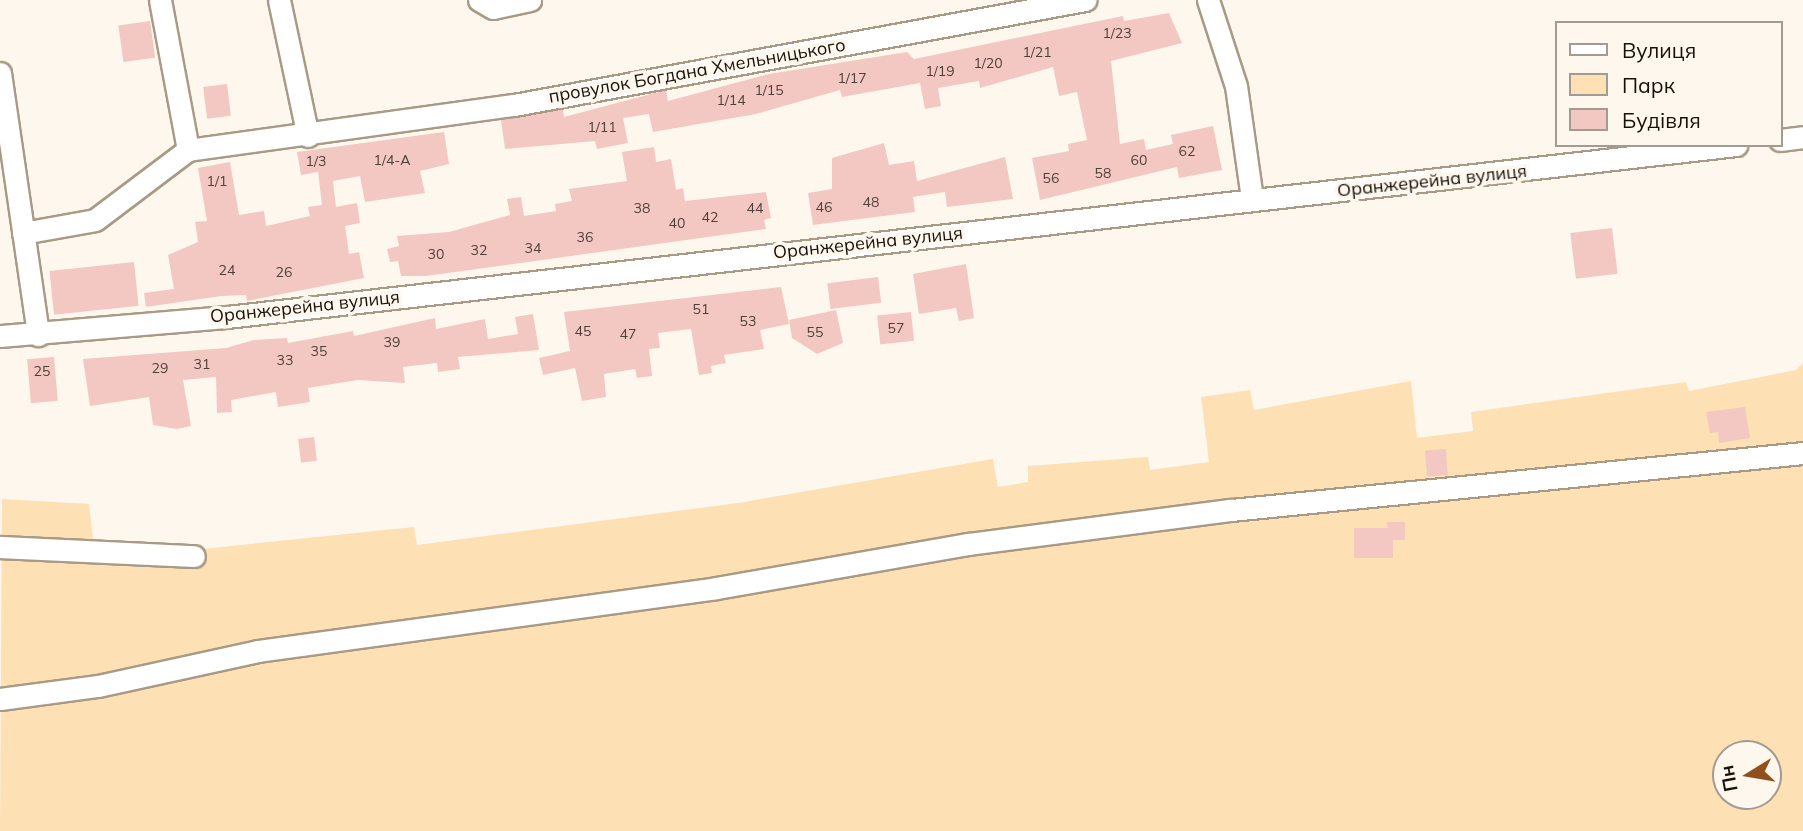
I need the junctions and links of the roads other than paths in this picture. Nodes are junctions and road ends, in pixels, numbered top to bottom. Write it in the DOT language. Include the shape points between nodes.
graph roads {
  1 [pos="160,0"];
  2 [pos="279,0"];
  3 [pos="479,0"];
  4 [pos="530,0"];
  5 [pos="1085,0"];
  6 [pos="1208,0"];
  7 [pos="0,73"];
  8 [pos="307,136"];
  9 [pos="1803,137"];
  10 [pos="1782,140"];
  11 [pos="1718,147"];
  12 [pos="188,150"];
  13 [pos="1252,199"];
  14 [pos="23,233"];
  15 [pos="38,335"];
  16 [pos="0,336"];
  17 [pos="1803,453"];
  18 [pos="0,548"];
  19 [pos="194,556"];
  20 [pos="0,699"];
  1 -- 12 [label="street"];
  2 -- 8 [label="street"];
  3 -- 4 [label="street" via="494,8"];
  5 -- 8 [label="street, провулок Богдана Хмельницького"];
  6 -- 13 [label="street" via="1236,86"];
  7 -- 14 [label="street"];
  8 -- 12 [label="street, провулок Богдана Хмельницького"];
  9 -- 10 [label="street"];
  11 -- 13 [label="street, Оранжерейна вулиця"];
  12 -- 14 [label="street" via="95,220"];
  13 -- 15 [label="street, Оранжерейна вулиця"];
  14 -- 15 [label="street"];
  15 -- 16 [label="street, Оранжерейна вулиця"];
  17 -- 20 [label="street" via="1461,492 1250,508 968,544 716,588 258,651 98,686"];
  18 -- 19 [label="street"];
}
